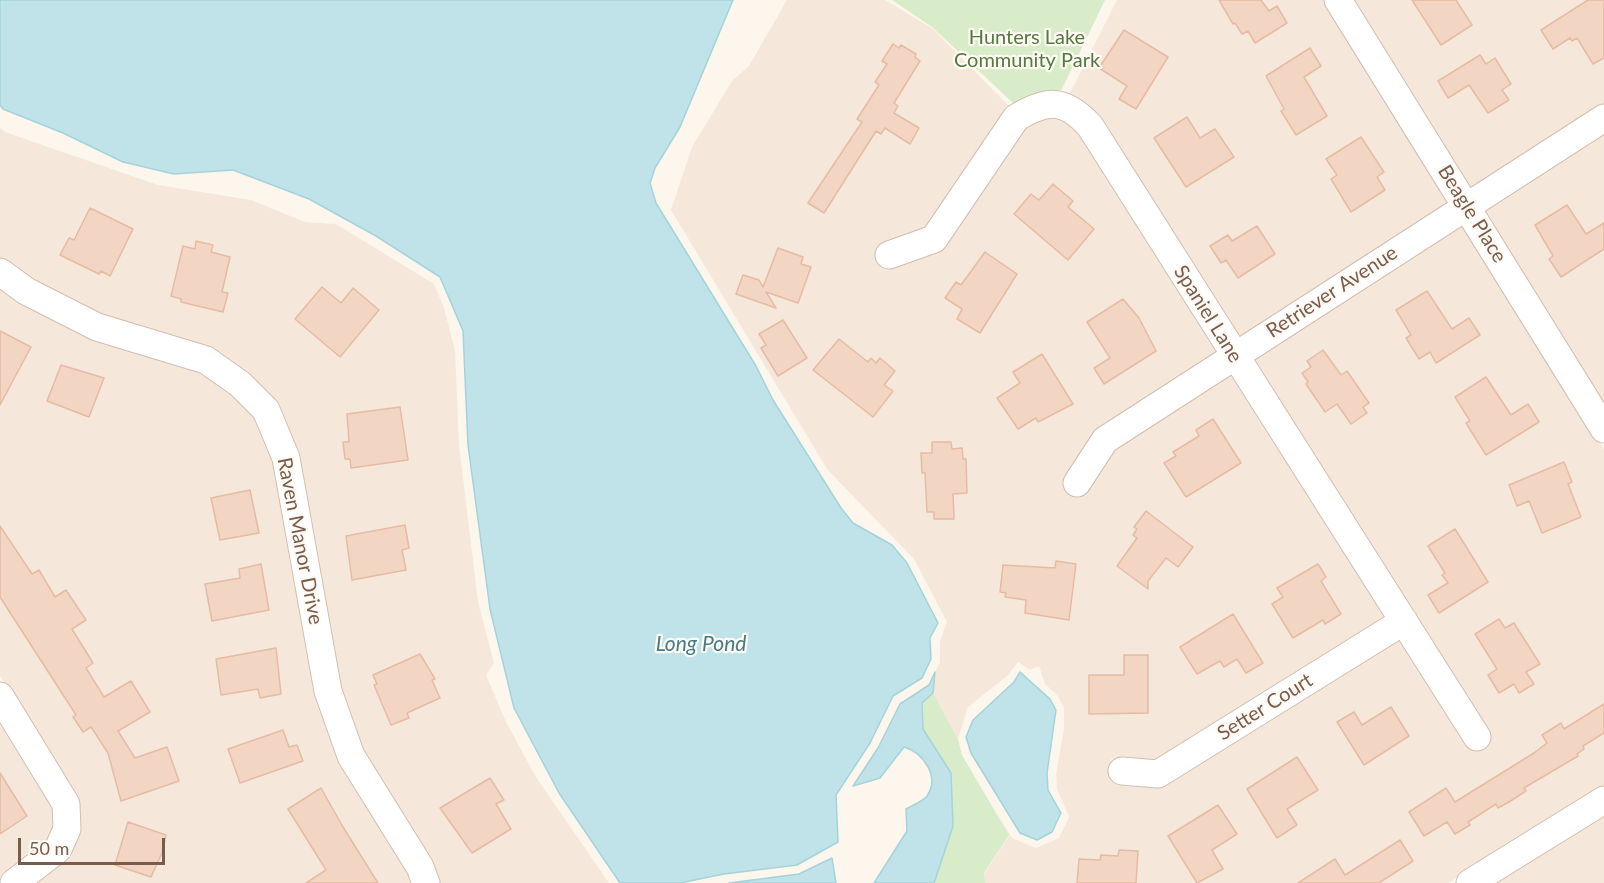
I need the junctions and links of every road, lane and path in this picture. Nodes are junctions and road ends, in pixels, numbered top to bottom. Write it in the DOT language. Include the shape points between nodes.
graph roads {
  1 [pos="1338,0"];
  2 [pos="1604,118"];
  3 [pos="1466,205"];
  4 [pos="889,255"];
  5 [pos="0,272"];
  6 [pos="1234,356"];
  7 [pos="1604,429"];
  8 [pos="1077,483"];
  9 [pos="1404,621"];
  10 [pos="1,700"];
  11 [pos="1477,737"];
  12 [pos="1122,771"];
  13 [pos="1604,800"];
  14 [pos="14,883"];
  15 [pos="426,883"];
  16 [pos="1470,883"];
  1 -- 3 [label="street, Beagle Place"];
  2 -- 3 [label="street, Retriever Avenue"];
  3 -- 6 [label="street, Retriever Avenue"];
  3 -- 7 [label="street, Beagle Place"];
  4 -- 6 [label="street, Spaniel Lane" via="934,239 1016,118 1036,106 1056,104 1076,111 1090,126"];
  5 -- 15 [label="street, Raven Manor Drive" via="26,291 97,327 206,360 240,384 266,410 286,458 328,691 351,756"];
  6 -- 8 [label="street, Retriever Avenue" via="1105,440"];
  6 -- 9 [label="street, Spaniel Lane"];
  9 -- 11 [label="street, Spaniel Lane"];
  9 -- 12 [label="street, Setter Court" via="1158,774"];
  10 -- 14 [label="street" via="66,804 67,829 58,849"];
  13 -- 16 [label="street"];
}
